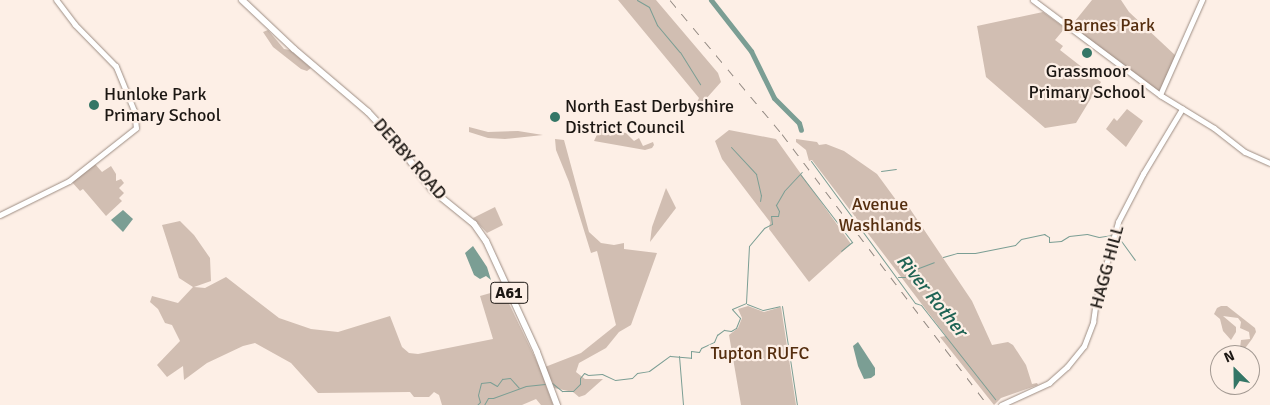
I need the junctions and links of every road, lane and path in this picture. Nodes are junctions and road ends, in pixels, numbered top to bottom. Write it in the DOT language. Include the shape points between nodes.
graph roads {
  1 [pos="56,0"];
  2 [pos="242,0"];
  3 [pos="1033,0"];
  4 [pos="1202,0"];
  5 [pos="1160,95"];
  6 [pos="1182,109"];
  7 [pos="1270,163"];
  8 [pos="0,215"];
  9 [pos="557,405"];
  10 [pos="1001,405"];
  1 -- 8 [label="street" via="116,67 136,122 133,131 69,181"];
  2 -- 9 [label="highway, DERBY ROAD / A61" via="368,112 432,190 474,224 486,241"];
  3 -- 5 [label="main road"];
  4 -- 5 [label="street"];
  5 -- 6 [label="main road"];
  6 -- 7 [label="main road" via="1236,146"];
  6 -- 10 [label="street, HAGG HILL" via="1118,222 1084,346 1049,383"];
}
